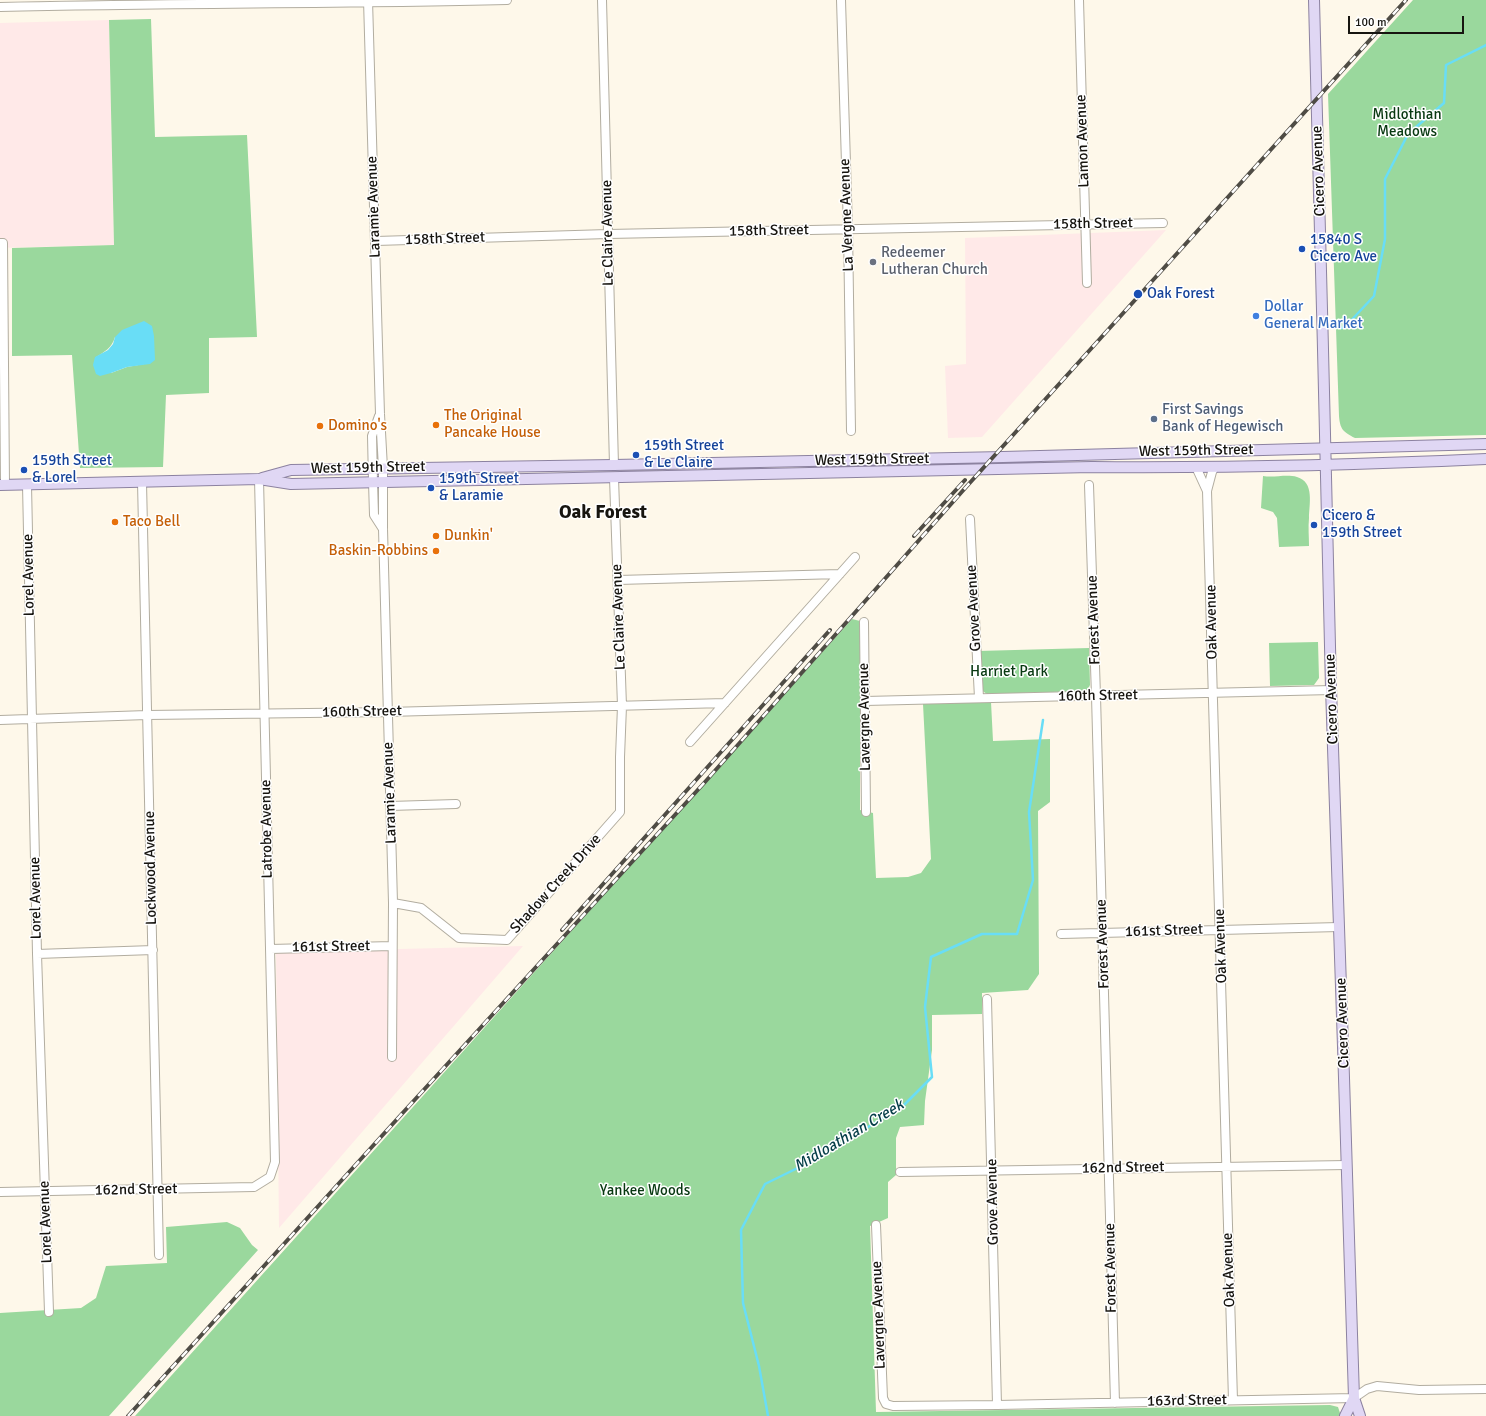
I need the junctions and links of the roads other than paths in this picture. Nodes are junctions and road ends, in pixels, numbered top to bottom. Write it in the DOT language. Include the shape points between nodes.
graph roads {
  1 [pos="507,0"];
  2 [pos="602,0"];
  3 [pos="841,0"];
  4 [pos="1079,0"];
  5 [pos="1314,0"];
  6 [pos="130,2"];
  7 [pos="250,2"];
  8 [pos="368,2"];
  9 [pos="1,5"];
  10 [pos="1162,223"];
  11 [pos="1086,225"];
  12 [pos="848,229"];
  13 [pos="608,234"];
  14 [pos="376,241"];
  15 [pos="1,243"];
  16 [pos="1087,283"];
  17 [pos="380,414"];
  18 [pos="851,431"];
  19 [pos="1486,444"];
  20 [pos="1326,448"];
  21 [pos="1486,459"];
  22 [pos="1327,464"];
  23 [pos="614,465"];
  24 [pos="1196,467"];
  25 [pos="1215,467"];
  26 [pos="373,468"];
  27 [pos="383,468"];
  28 [pos="614,478"];
  29 [pos="259,479"];
  30 [pos="142,482"];
  31 [pos="378,482"];
  32 [pos="3,485"];
  33 [pos="27,485"];
  34 [pos="1089,485"];
  35 [pos="1207,491"];
  36 [pos="970,519"];
  37 [pos="855,557"];
  38 [pos="840,574"];
  39 [pos="618,580"];
  40 [pos="864,622"];
  41 [pos="1332,690"];
  42 [pos="1213,693"];
  43 [pos="1096,696"];
  44 [pos="979,698"];
  45 [pos="865,701"];
  46 [pos="725,703"];
  47 [pos="622,706"];
  48 [pos="388,712"];
  49 [pos="147,715"];
  50 [pos="265,715"];
  51 [pos="0,720"];
  52 [pos="31,720"];
  53 [pos="690,742"];
  54 [pos="620,757"];
  55 [pos="456,804"];
  56 [pos="390,806"];
  57 [pos="866,812"];
  58 [pos="393,903"];
  59 [pos="1340,927"];
  60 [pos="1220,929"];
  61 [pos="1102,933"];
  62 [pos="1060,934"];
  63 [pos="392,946"];
  64 [pos="270,948"];
  65 [pos="153,950"];
  66 [pos="37,954"];
  67 [pos="987,999"];
  68 [pos="392,1057"];
  69 [pos="1347,1165"];
  70 [pos="1226,1167"];
  71 [pos="1109,1169"];
  72 [pos="992,1171"];
  73 [pos="900,1172"];
  74 [pos="270,1177"];
  75 [pos="158,1190"];
  76 [pos="45,1191"];
  77 [pos="0,1192"];
  78 [pos="876,1225"];
  79 [pos="159,1255"];
  80 [pos="48,1312"];
  81 [pos="1486,1389"];
  82 [pos="1354,1398"];
  83 [pos="1233,1400"];
  84 [pos="1114,1403"];
  85 [pos="886,1404"];
  86 [pos="997,1405"];
  87 [pos="1345,1416"];
  88 [pos="1360,1416"];
  1 -- 8 [label="street"];
  2 -- 13 [label="street, Le Claire Avenue"];
  3 -- 12 [label="street, La Vergne Avenue"];
  4 -- 11 [label="street, Lamon Avenue"];
  5 -- 20 [label="main road, Cicero Avenue"];
  6 -- 7 [label="street"];
  6 -- 9 [label="street"];
  7 -- 8 [label="street"];
  8 -- 14 [label="street, Laramie Avenue"];
  10 -- 11 [label="street, 158th Street"];
  11 -- 12 [label="street, 158th Street"];
  11 -- 16 [label="street, Lamon Avenue"];
  12 -- 13 [label="street, 158th Street"];
  12 -- 18 [label="street, La Vergne Avenue"];
  13 -- 14 [label="street, 158th Street"];
  13 -- 23 [label="street, Le Claire Avenue"];
  14 -- 17 [label="street, Laramie Avenue"];
  15 -- 32 [label="street"];
  17 -- 26 [label="street, Laramie Avenue" via="372,436"];
  17 -- 27 [label="street, Laramie Avenue"];
  19 -- 20 [label="main road, West 159th Street"];
  20 -- 22 [label="main road, Cicero Avenue"];
  20 -- 23 [label="main road, West 159th Street"];
  21 -- 22 [label="main road, West 159th Street"];
  22 -- 25 [label="main road, West 159th Street"];
  22 -- 41 [label="main road, Cicero Avenue"];
  23 -- 27 [label="main road, West 159th Street"];
  24 -- 25 [label="main road, West 159th Street"];
  24 -- 28 [label="main road, West 159th Street" via="1092,466"];
  24 -- 35 [label="street, Oak Avenue"];
  25 -- 35 [label="street, Oak Avenue"];
  26 -- 27 [label="main road, West 159th Street"];
  26 -- 29 [label="main road, West 159th Street" via="291,470"];
  26 -- 31 [label="street, Laramie Avenue"];
  27 -- 31 [label="street, Laramie Avenue"];
  28 -- 31 [label="main road, West 159th Street"];
  28 -- 39 [label="street, Le Claire Avenue"];
  29 -- 30 [label="main road, West 159th Street"];
  29 -- 31 [label="main road, West 159th Street" via="291,484"];
  29 -- 50 [label="street, Latrobe Avenue"];
  30 -- 33 [label="main road, West 159th Street"];
  30 -- 49 [label="street, Lockwood Avenue"];
  31 -- 48 [label="street, Laramie Avenue" via="383,529"];
  32 -- 33 [label="main road, West 159th Street"];
  33 -- 52 [label="street, Lorel Avenue"];
  34 -- 43 [label="street, Forest Avenue"];
  35 -- 42 [label="street, Oak Avenue"];
  36 -- 44 [label="street, Grove Avenue"];
  37 -- 38 [label="street"];
  38 -- 39 [label="street"];
  38 -- 46 [label="street"];
  39 -- 47 [label="street, Le Claire Avenue"];
  40 -- 45 [label="street, Lavergne Avenue"];
  41 -- 42 [label="street, 160th Street"];
  41 -- 59 [label="main road, Cicero Avenue"];
  42 -- 43 [label="street, 160th Street"];
  42 -- 60 [label="street, Oak Avenue"];
  43 -- 44 [label="street, 160th Street"];
  43 -- 61 [label="street, Forest Avenue"];
  44 -- 45 [label="street, 160th Street"];
  45 -- 57 [label="street, Lavergne Avenue"];
  46 -- 47 [label="street, 160th Street"];
  46 -- 53 [label="street"];
  47 -- 48 [label="street, 160th Street"];
  47 -- 54 [label="street, Le Claire Avenue"];
  48 -- 50 [label="street, 160th Street"];
  48 -- 56 [label="street, Laramie Avenue"];
  49 -- 50 [label="street, 160th Street"];
  49 -- 52 [label="street, 160th Street"];
  49 -- 65 [label="street, Lockwood Avenue"];
  50 -- 64 [label="street, Latrobe Avenue"];
  51 -- 52 [label="street, 160th Street"];
  52 -- 66 [label="street, Lorel Avenue"];
  54 -- 58 [label="street, Shadow Creek Drive" via="620,812 507,940 459,938 421,908"];
  55 -- 56 [label="street"];
  56 -- 58 [label="street, Laramie Avenue"];
  58 -- 63 [label="street, Laramie Avenue"];
  59 -- 60 [label="street, 161st Street"];
  59 -- 69 [label="main road, Cicero Avenue"];
  60 -- 61 [label="street, 161st Street"];
  60 -- 70 [label="street, Oak Avenue"];
  61 -- 62 [label="street, 161st Street"];
  61 -- 71 [label="street, Forest Avenue"];
  63 -- 64 [label="street, 161st Street"];
  63 -- 68 [label="street, Laramie Avenue"];
  64 -- 74 [label="street, Latrobe Avenue" via="275,1162"];
  65 -- 66 [label="street"];
  65 -- 75 [label="street, Lockwood Avenue"];
  66 -- 76 [label="street, Lorel Avenue"];
  67 -- 72 [label="street, Grove Avenue"];
  69 -- 70 [label="street, 162nd Street"];
  69 -- 82 [label="main road, Cicero Avenue"];
  70 -- 71 [label="street, 162nd Street"];
  70 -- 83 [label="street, Oak Avenue"];
  71 -- 72 [label="street, 162nd Street"];
  71 -- 84 [label="street, Forest Avenue"];
  72 -- 73 [label="street, 162nd Street"];
  72 -- 86 [label="street, Grove Avenue"];
  74 -- 75 [label="street, 162nd Street" via="254,1187"];
  75 -- 76 [label="street, 162nd Street"];
  75 -- 79 [label="street, Lockwood Avenue"];
  76 -- 77 [label="street, 162nd Street"];
  76 -- 80 [label="street, Lorel Avenue"];
  78 -- 85 [label="street, Lavergne Avenue" via="883,1398"];
  81 -- 82 [label="street" via="1419,1390 1377,1386"];
  82 -- 83 [label="street, 163rd Street"];
  82 -- 87 [label="main road, Cicero Avenue"];
  82 -- 88 [label="main road, Cicero Avenue"];
  83 -- 84 [label="street, 163rd Street"];
  84 -- 86 [label="street, 163rd Street"];
  85 -- 86 [label="street, 163rd Street"];
}
